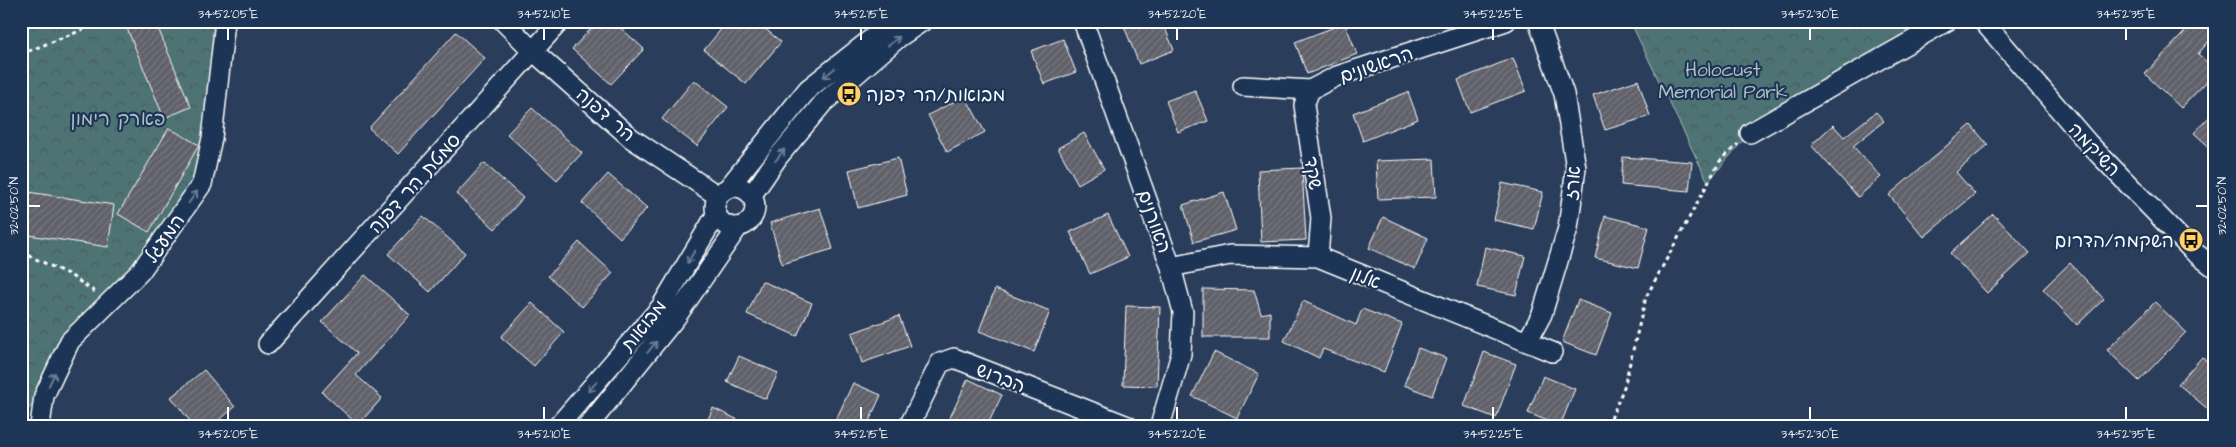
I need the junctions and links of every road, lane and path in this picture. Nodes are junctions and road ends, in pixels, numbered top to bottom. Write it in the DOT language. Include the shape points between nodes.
graph roads {
  1 [pos="105,21"];
  2 [pos="225,21"];
  3 [pos="503,21"];
  4 [pos="560,21"];
  5 [pos="894,21"];
  6 [pos="923,21"];
  7 [pos="1083,21"];
  8 [pos="1506,21"];
  9 [pos="1538,21"];
  10 [pos="1947,21"];
  11 [pos="1983,21"];
  12 [pos="533,51"];
  13 [pos="21,54"];
  14 [pos="1244,86"];
  15 [pos="1310,90"];
  16 [pos="1750,132"];
  17 [pos="723,192"];
  18 [pos="752,195"];
  19 [pos="716,215"];
  20 [pos="738,227"];
  21 [pos="21,252"];
  22 [pos="1318,257"];
  23 [pos="1171,267"];
  24 [pos="2215,268"];
  25 [pos="109,302"];
  26 [pos="1527,342"];
  27 [pos="268,344"];
  28 [pos="1552,352"];
  29 [pos="40,426"];
  30 [pos="558,426"];
  31 [pos="588,426"];
  32 [pos="909,426"];
  33 [pos="1128,426"];
  34 [pos="1160,426"];
  35 [pos="1608,426"];
  1 -- 13 [label="path"];
  25 -- 2 [label="street, המעגל, one-way" via="140,272 202,184 212,138"];
  3 -- 12 [label="street, הר דפנה"];
  4 -- 12 [label="street, סמטת הר דפנה"];
  5 -- 17 [label="street, one-way" via="808,89"];
  18 -- 6 [label="street, one-way" via="778,157 823,103 898,38"];
  7 -- 23 [label="street, האורנים"];
  8 -- 15 [label="street, הראשונים" via="1337,76"];
  9 -- 26 [label="street, ארז" via="1564,94 1576,168 1568,228 1542,314"];
  10 -- 16 [label="street"];
  11 -- 24 [label="street, השיקמה" via="2088,143 2193,251"];
  12 -- 17 [label="street, הר דפנה" via="632,138"];
  12 -- 27 [label="street, סמטת הר דפנה"];
  14 -- 15 [label="street"];
  15 -- 22 [label="street, שקד" via="1304,106 1321,218"];
  16 -- 35 [label="path" via="1720,161 1646,297 1624,387"];
  17 -- 18 [label="street" via="741,187"];
  17 -- 19 [label="street" via="714,208"];
  18 -- 20 [label="street" via="756,208 754,215"];
  19 -- 20 [label="street" via="725,225"];
  19 -- 30 [label="street, מבואות, one-way" via="661,307"];
  31 -- 20 [label="street, מבואות, one-way" via="676,317"];
  21 -- 25 [label="path" via="70,275"];
  22 -- 23 [label="street, אלון" via="1230,255"];
  22 -- 26 [label="street, אלון"];
  23 -- 34 [label="street, האורנים" via="1183,312 1181,354"];
  29 -- 25 [label="street, המעגל, one-way" via="44,396 70,341"];
  26 -- 28 [label="street, אלון"];
  32 -- 33 [label="street, הברוש" via="940,363 954,358"];
}
